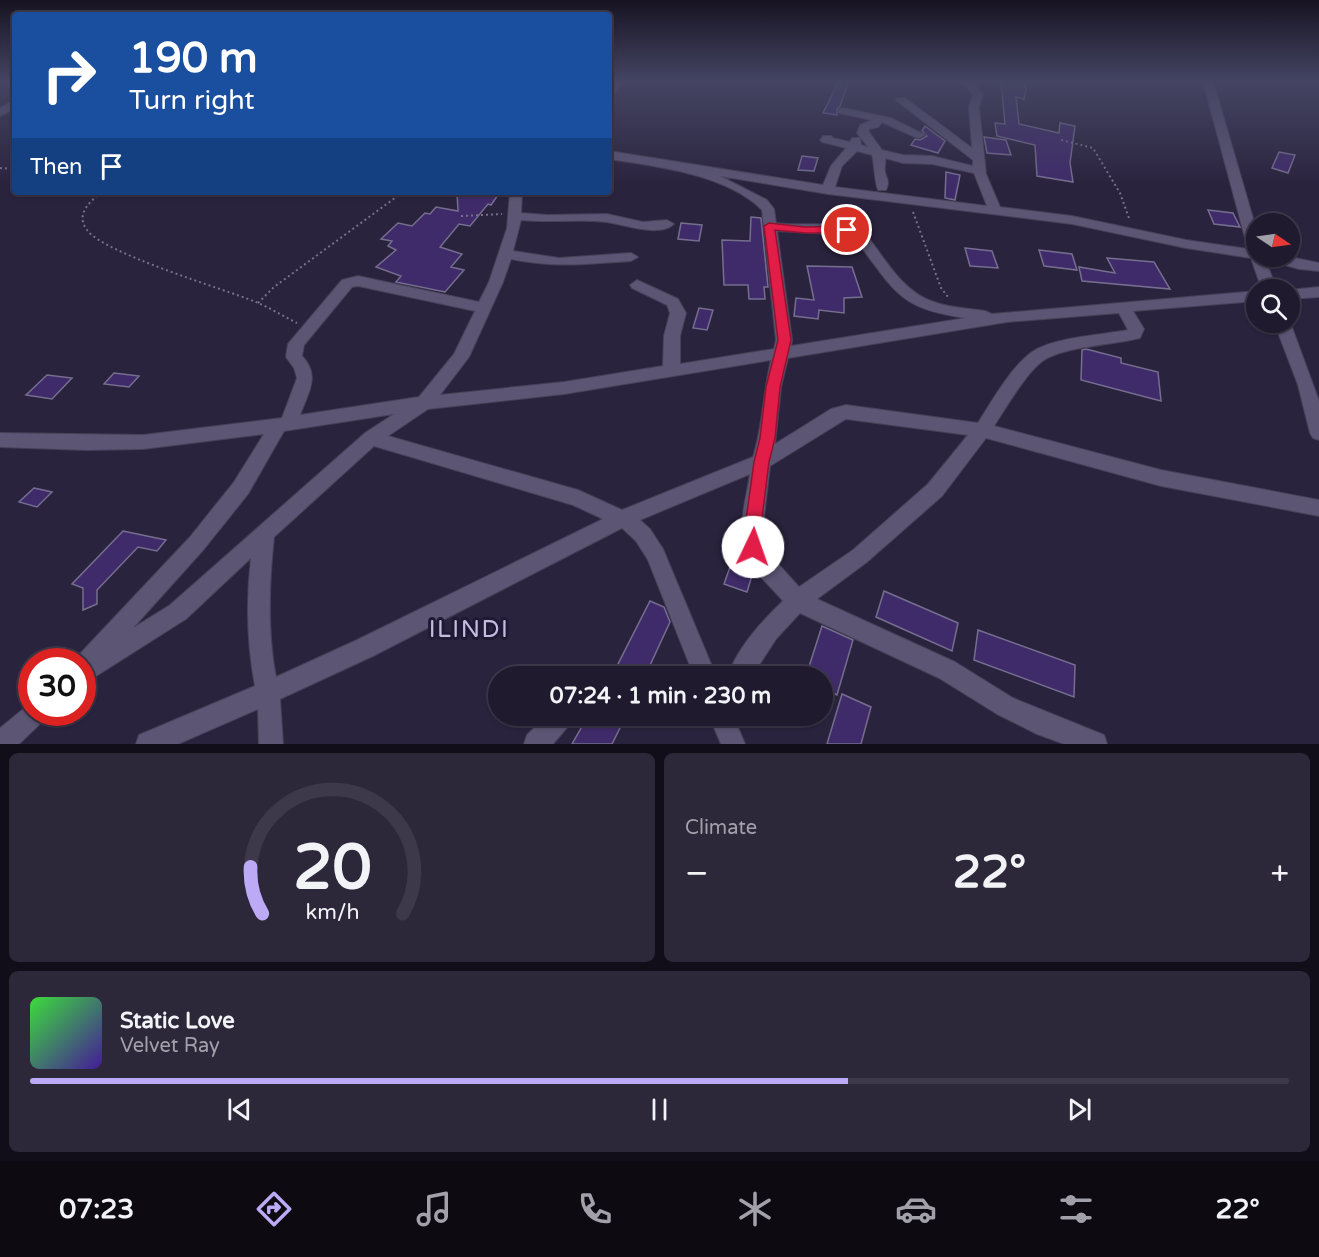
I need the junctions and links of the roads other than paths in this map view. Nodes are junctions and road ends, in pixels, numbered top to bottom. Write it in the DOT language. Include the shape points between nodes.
graph roads {
  1 [pos="867,116"];
  2 [pos="920,116"];
  3 [pos="975,116"];
  4 [pos="1219,116"];
  5 [pos="879,118"];
  6 [pos="863,133"];
  7 [pos="919,135"];
  8 [pos="827,138"];
  9 [pos="855,147"];
  10 [pos="876,152"];
  11 [pos="612,154"];
  12 [pos="979,165"];
  13 [pos="686,166"];
  14 [pos="882,187"];
  15 [pos="828,190"];
  16 [pos="516,195"];
  17 [pos="995,210"];
  18 [pos="1248,213"];
  19 [pos="516,215"];
  20 [pos="667,224"];
  21 [pos="769,226"];
  22 [pos="507,254"];
  23 [pos="1246,254"];
  24 [pos="631,257"];
  25 [pos="1300,265"];
  26 [pos="1319,267"];
  27 [pos="637,285"];
  28 [pos="1319,292"];
  29 [pos="1300,293"];
  30 [pos="1246,297"];
  31 [pos="484,308"];
  32 [pos="1124,308"];
  33 [pos="997,319"];
  34 [pos="1286,333"];
  35 [pos="782,353"];
  36 [pos="677,370"];
  37 [pos="424,403"];
  38 [pos="283,425"];
  39 [pos="982,430"];
  40 [pos="1319,433"];
  41 [pos="371,438"];
  42 [pos="0,440"];
  43 [pos="761,462"];
  44 [pos="1319,508"];
  45 [pos="623,518"];
  46 [pos="264,534"];
  47 [pos="797,602"];
  48 [pos="96,653"];
  49 [pos="96,665"];
  50 [pos="701,666"];
  51 [pos="745,666"];
  52 [pos="267,691"];
  53 [pos="21,726"];
  54 [pos="553,726"];
  55 [pos="725,726"];
  56 [pos="1,744"];
  57 [pos="148,744"];
  58 [pos="271,744"];
  59 [pos="536,744"];
  60 [pos="733,744"];
  61 [pos="1095,744"];
  1 -- 5 [label="street"];
  2 -- 12 [label="street"];
  3 -- 12 [label="street"];
  4 -- 18 [label="street"];
  5 -- 6 [label="street" via="874,125 864,127"];
  5 -- 7 [label="street"];
  6 -- 9 [label="street"];
  6 -- 10 [label="street"];
  8 -- 9 [label="street"];
  9 -- 10 [label="street"];
  9 -- 15 [label="street" via="841,158"];
  10 -- 12 [label="street" via="903,159"];
  10 -- 14 [label="street"];
  11 -- 13 [label="street"];
  12 -- 17 [label="street"];
  13 -- 15 [label="street"];
  13 -- 21 [label="street" via="761,202 768,209"];
  15 -- 17 [label="street"];
  16 -- 19 [label="street"];
  17 -- 23 [label="street" via="1072,220"];
  19 -- 20 [label="street" via="607,218 643,226"];
  19 -- 22 [label="street"];
  21 -- 33 [label="street" via="854,232 913,299"];
  21 -- 35 [label="street" via="784,336"];
  22 -- 24 [label="street" via="559,262"];
  22 -- 31 [label="street"];
  25 -- 26 [label="street"];
  27 -- 36 [label="street" via="673,302 678,313 671,364"];
  28 -- 29 [label="street"];
  30 -- 32 [label="street"];
  31 -- 37 [label="street" via="461,357"];
  31 -- 38 [label="street" via="347,283 293,352 305,378 303,391"];
  32 -- 33 [label="street"];
  32 -- 39 [label="street" via="1136,329 1134,334 1059,348 1038,356 1016,380"];
  33 -- 35 [label="street"];
  34 -- 40 [label="street"];
  35 -- 36 [label="street"];
  35 -- 43 [label="street"];
  36 -- 37 [label="street" via="564,388"];
  37 -- 38 [label="street"];
  37 -- 41 [label="street"];
  38 -- 42 [label="street" via="144,442"];
  38 -- 48 [label="street" via="241,488 196,543"];
  39 -- 43 [label="street" via="846,412"];
  39 -- 44 [label="street" via="1161,478"];
  39 -- 47 [label="street" via="935,490 860,556"];
  41 -- 45 [label="street" via="578,498"];
  41 -- 46 [label="street"];
  43 -- 45 [label="street"];
  43 -- 47 [label="street" via="753,547"];
  45 -- 50 [label="street" via="643,535 656,555"];
  45 -- 52 [label="street" via="365,648"];
  46 -- 49 [label="street" via="178,612"];
  46 -- 52 [label="street" via="258,587 261,659"];
  47 -- 51 [label="street" via="768,631"];
  47 -- 61 [label="street" via="947,670 1005,706"];
  52 -- 57 [label="street"];
  52 -- 58 [label="street"];
  53 -- 56 [label="street"];
  54 -- 59 [label="street"];
  55 -- 60 [label="street"];
}
